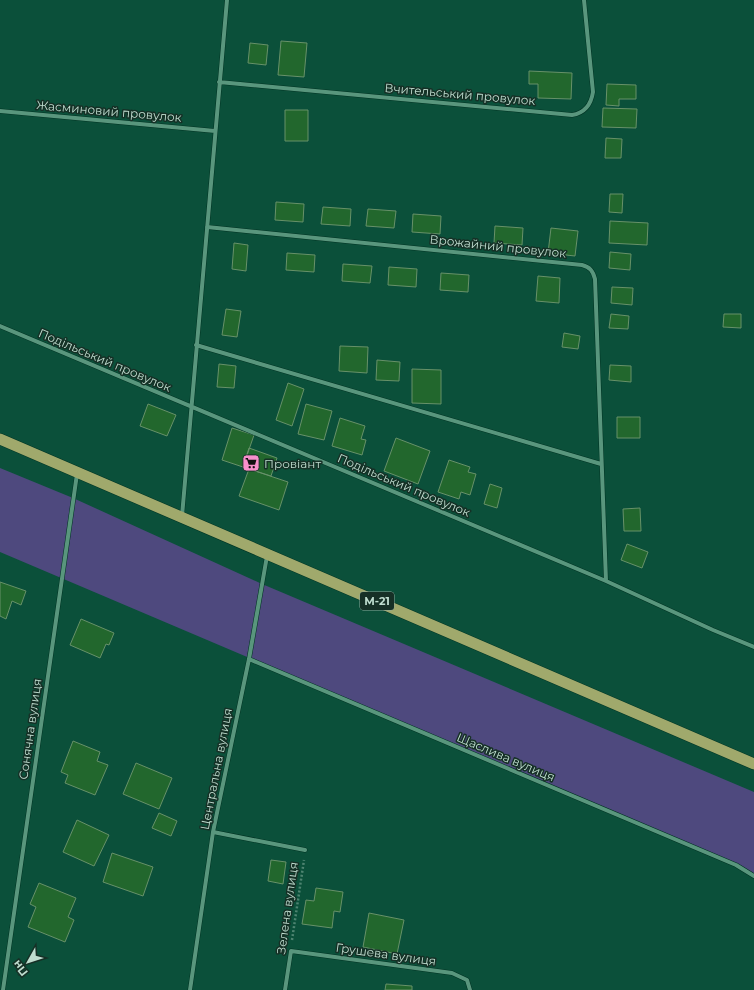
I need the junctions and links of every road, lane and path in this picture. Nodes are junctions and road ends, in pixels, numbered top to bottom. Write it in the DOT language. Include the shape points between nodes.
graph roads {
  1 [pos="227,0"];
  2 [pos="584,0"];
  3 [pos="219,82"];
  4 [pos="0,111"];
  5 [pos="215,131"];
  6 [pos="207,227"];
  7 [pos="0,326"];
  8 [pos="196,345"];
  9 [pos="191,406"];
  10 [pos="0,439"];
  11 [pos="601,464"];
  12 [pos="78,472"];
  13 [pos="182,518"];
  14 [pos="268,554"];
  15 [pos="606,581"];
  16 [pos="754,647"];
  17 [pos="249,659"];
  18 [pos="754,764"];
  19 [pos="213,832"];
  20 [pos="305,850"];
  21 [pos="754,876"];
  22 [pos="291,951"];
  23 [pos="3,990"];
  24 [pos="190,990"];
  25 [pos="285,990"];
  26 [pos="470,990"];
  1 -- 3 [label="street"];
  2 -- 3 [label="street, Вчительський провулок" via="593,92 588,107 578,114"];
  3 -- 5 [label="street"];
  4 -- 5 [label="street, Жасминовий провулок"];
  5 -- 6 [label="street"];
  6 -- 8 [label="street"];
  6 -- 11 [label="street, Врожайний провулок" via="587,266 594,273 595,279"];
  7 -- 9 [label="street, Подільський провулок"];
  8 -- 9 [label="street"];
  8 -- 11 [label="street"];
  9 -- 13 [label="street"];
  9 -- 15 [label="street, Подільський провулок"];
  10 -- 12 [label="highway, М-21"];
  11 -- 15 [label="street, Врожайний провулок"];
  12 -- 13 [label="highway, М-21"];
  12 -- 23 [label="street, Сонячна вулиця"];
  13 -- 14 [label="highway, М-21"];
  14 -- 17 [label="street, Центральна вулиця"];
  14 -- 18 [label="highway, М-21"];
  15 -- 16 [label="street, Подільський провулок"];
  17 -- 19 [label="street, Центральна вулиця"];
  17 -- 21 [label="street, Щаслива вулиця" via="736,865"];
  19 -- 20 [label="street, Зелена вулиця"];
  19 -- 24 [label="street, Центральна вулиця"];
  20 -- 22 [label="path, Зелена вулиця"];
  22 -- 25 [label="street, Зелена вулиця"];
  22 -- 26 [label="street, Грушева вулиця" via="452,973 467,980"];
}
